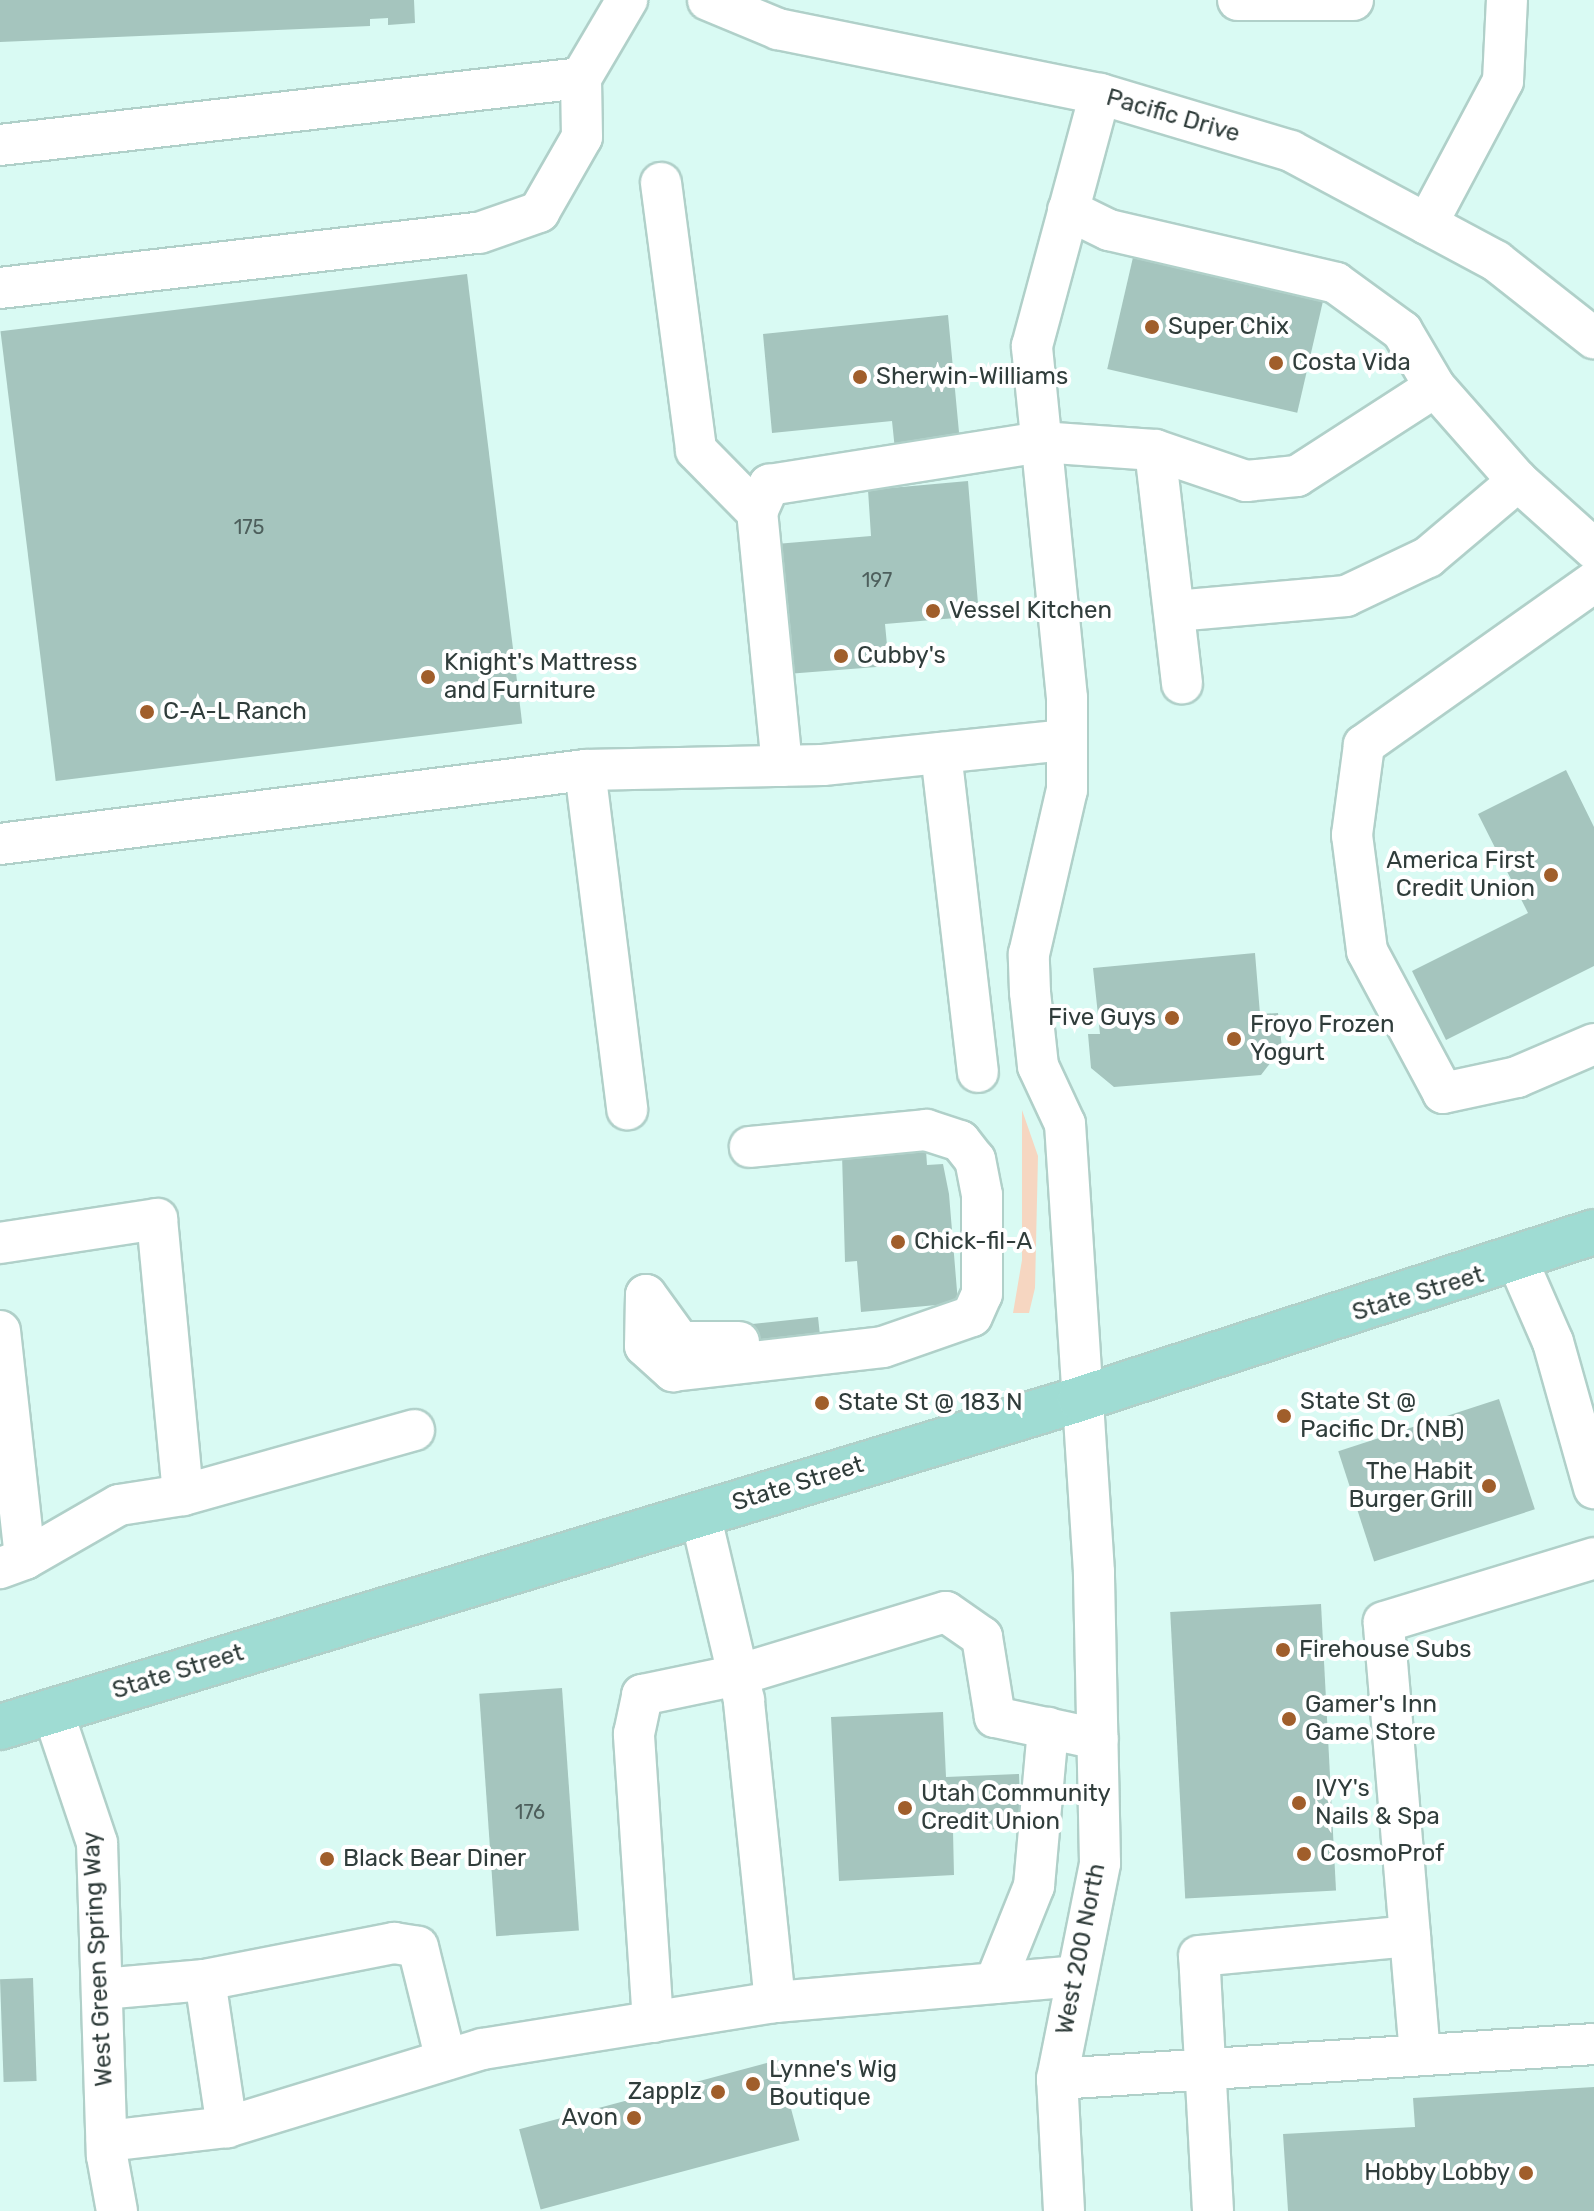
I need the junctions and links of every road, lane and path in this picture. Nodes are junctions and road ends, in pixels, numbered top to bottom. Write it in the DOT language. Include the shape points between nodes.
graph roads {
  1 [pos="627,0"];
  2 [pos="708,0"];
  3 [pos="1238,0"];
  4 [pos="1353,0"];
  5 [pos="1507,0"];
  6 [pos="581,78"];
  7 [pos="1100,94"];
  8 [pos="0,145"];
  9 [pos="661,183"];
  10 [pos="1068,210"];
  11 [pos="1427,224"];
  12 [pos="0,288"];
  13 [pos="1594,338"];
  14 [pos="1435,387"];
  15 [pos="1040,442"];
  16 [pos="1155,450"];
  17 [pos="1518,481"];
  18 [pos="757,512"];
  19 [pos="1594,549"];
  20 [pos="1594,582"];
  21 [pos="1175,611"];
  22 [pos="1182,683"];
  23 [pos="1067,740"];
  24 [pos="941,753"];
  25 [pos="782,766"];
  26 [pos="585,770"];
  27 [pos="0,844"];
  28 [pos="1594,1044"];
  29 [pos="978,1072"];
  30 [pos="627,1109"];
  31 [pos="750,1147"];
  32 [pos="1594,1232"];
  33 [pos="0,1243"];
  34 [pos="1518,1262"];
  35 [pos="646,1295"];
  36 [pos="0,1331"];
  37 [pos="1080,1399"];
  38 [pos="414,1430"];
  39 [pos="1594,1488"];
  40 [pos="183,1495"];
  41 [pos="700,1514"];
  42 [pos="1594,1558"];
  43 [pos="12,1563"];
  44 [pos="738,1675"];
  45 [pos="53,1712"];
  46 [pos="0,1727"];
  47 [pos="1048,1728"];
  48 [pos="1098,1739"];
  49 [pos="1410,1936"];
  50 [pos="1077,1976"];
  51 [pos="205,1980"];
  52 [pos="995,1983"];
  53 [pos="102,1989"];
  54 [pos="775,2002"];
  55 [pos="653,2022"];
  56 [pos="1594,2044"];
  57 [pos="1420,2055"];
  58 [pos="446,2060"];
  59 [pos="1206,2069"];
  60 [pos="1057,2079"];
  61 [pos="227,2127"];
  62 [pos="107,2141"];
  63 [pos="117,2211"];
  64 [pos="1064,2211"];
  65 [pos="1213,2211"];
  1 -- 6 [label="street"];
  2 -- 7 [label="street, Pacific Drive" via="778,29"];
  3 -- 4 [label="street"];
  5 -- 11 [label="street" via="1503,81"];
  6 -- 8 [label="street"];
  6 -- 12 [label="street" via="582,137 539,212 479,233"];
  7 -- 10 [label="street, West 200 North"];
  7 -- 11 [label="street, Pacific Drive" via="1291,151"];
  9 -- 18 [label="street" via="696,450"];
  10 -- 14 [label="street" via="1109,230 1336,283 1402,331"];
  10 -- 15 [label="street, West 200 North" via="1032,346"];
  11 -- 13 [label="street, Pacific Drive" via="1496,261"];
  14 -- 16 [label="street" via="1297,476 1246,481"];
  14 -- 17 [label="street"];
  15 -- 16 [label="street"];
  15 -- 18 [label="street" via="769,485"];
  15 -- 23 [label="street, West 200 North"];
  16 -- 21 [label="street"];
  17 -- 19 [label="street"];
  17 -- 21 [label="street" via="1428,557 1346,596"];
  18 -- 25 [label="street"];
  20 -- 28 [label="street" via="1364,745 1352,835 1367,951 1443,1093 1517,1077"];
  21 -- 22 [label="street"];
  23 -- 24 [label="street"];
  23 -- 37 [label="street, West 200 North" via="1067,790 1029,954 1038,1066 1065,1124"];
  24 -- 25 [label="street"];
  24 -- 29 [label="street"];
  25 -- 26 [label="street"];
  26 -- 27 [label="street"];
  26 -- 30 [label="street"];
  31 -- 35 [label="street" via="945,1131 975,1160 984,1240 982,1294 972,1316 955,1327 852,1353 673,1371 645,1346"];
  32 -- 34 [label="main road, State Street"];
  33 -- 40 [label="street" via="157,1219"];
  34 -- 37 [label="main road, State Street"];
  34 -- 39 [label="street" via="1553,1342"];
  36 -- 43 [label="street"];
  37 -- 41 [label="main road, State Street"];
  37 -- 48 [label="street, West 200 North"];
  38 -- 40 [label="street"];
  40 -- 43 [label="street" via="119,1505"];
  41 -- 44 [label="street"];
  41 -- 45 [label="main road, State Street"];
  42 -- 49 [label="street" via="1384,1622"];
  44 -- 47 [label="street" via="946,1612 982,1637 995,1717"];
  44 -- 54 [label="street"];
  44 -- 55 [label="street" via="642,1695 634,1734"];
  45 -- 46 [label="main road, State Street"];
  45 -- 53 [label="street, West Green Spring Way" via="97,1843"];
  47 -- 48 [label="street"];
  47 -- 52 [label="street" via="1034,1886"];
  48 -- 50 [label="street, West 200 North" via="1100,1863"];
  49 -- 57 [label="street"];
  49 -- 59 [label="street" via="1199,1956"];
  50 -- 52 [label="street"];
  50 -- 60 [label="street, West 200 North"];
  51 -- 53 [label="street"];
  51 -- 58 [label="street" via="394,1943 418,1947"];
  51 -- 61 [label="street"];
  52 -- 54 [label="street"];
  53 -- 62 [label="street, West Green Spring Way"];
  54 -- 55 [label="street"];
  55 -- 58 [label="street"];
  56 -- 57 [label="street"];
  57 -- 59 [label="street"];
  58 -- 61 [label="street"];
  59 -- 60 [label="street"];
  59 -- 65 [label="street"];
  60 -- 64 [label="street, West 200 North"];
  61 -- 62 [label="street"];
  62 -- 63 [label="street, West Green Spring Way"];
}
